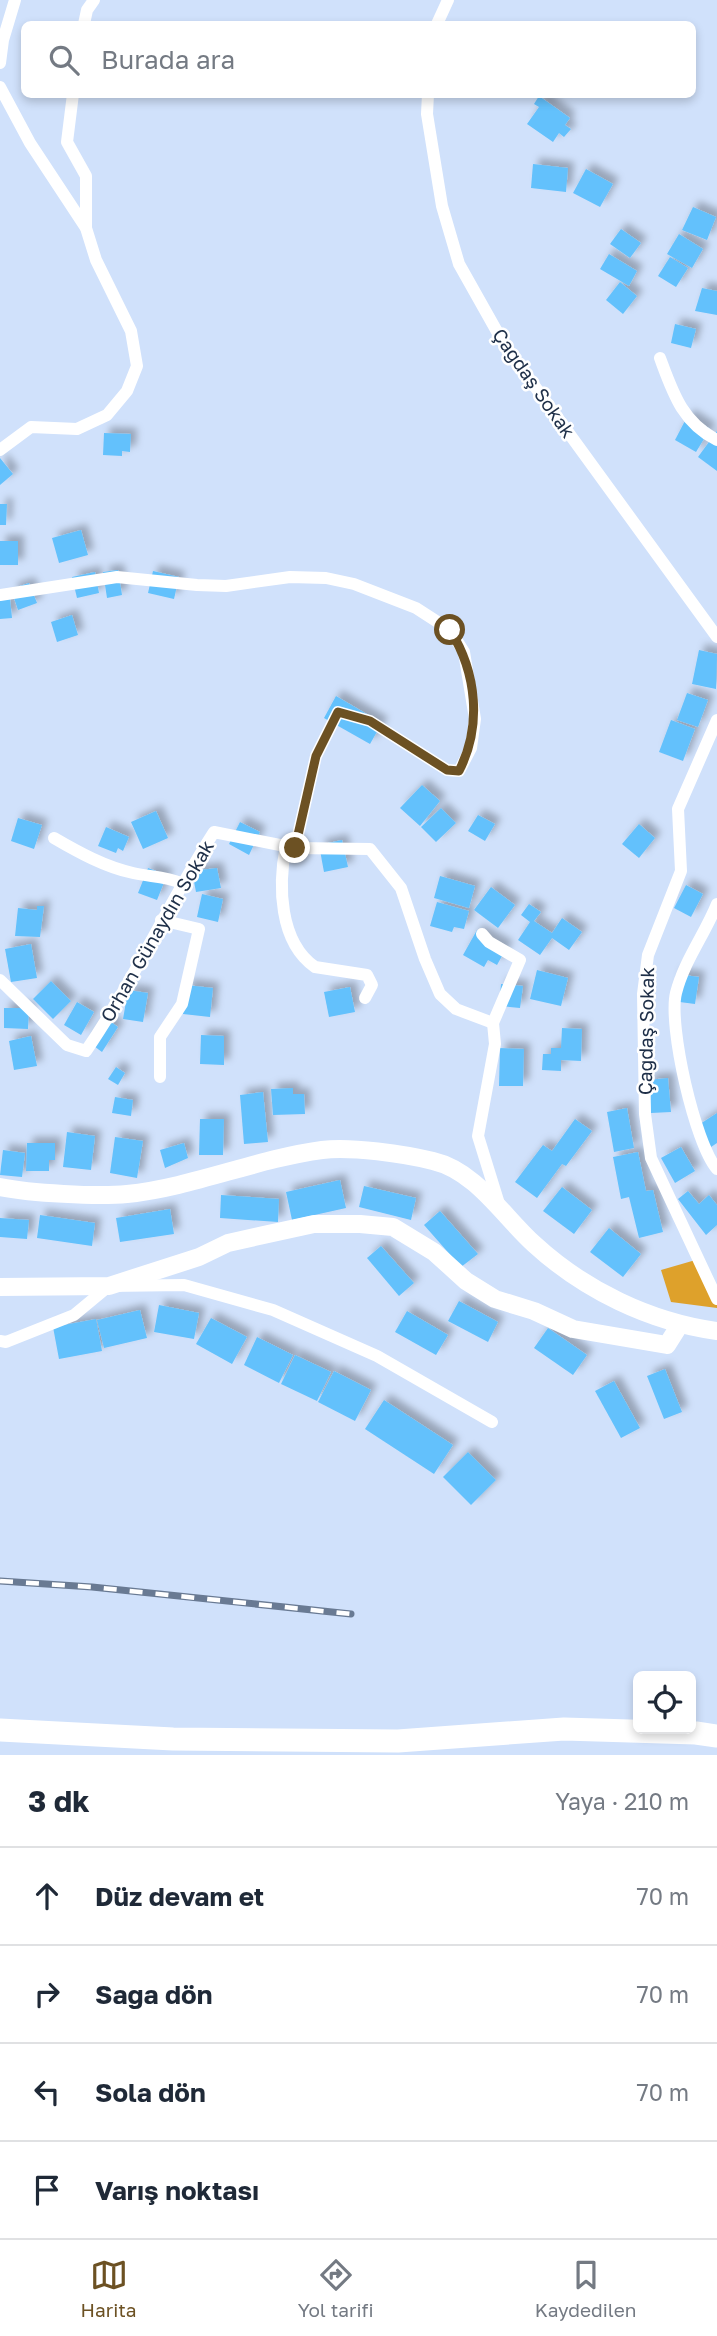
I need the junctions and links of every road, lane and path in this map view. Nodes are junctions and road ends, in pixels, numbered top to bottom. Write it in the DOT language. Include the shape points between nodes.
graph roads {
  1 [pos="94,0"];
  2 [pos="448,0"];
  3 [pos="9,8"];
  4 [pos="85,21"];
  5 [pos="438,21"];
  6 [pos="0,63"];
  7 [pos="0,87"];
  8 [pos="72,98"];
  9 [pos="428,98"];
  10 [pos="86,228"];
  11 [pos="660,358"];
  12 [pos="717,440"];
  13 [pos="0,450"];
  14 [pos="0,595"];
  15 [pos="717,637"];
  16 [pos="717,720"];
  17 [pos="54,838"];
  18 [pos="291,847"];
  19 [pos="181,883"];
  20 [pos="717,904"];
  21 [pos="161,920"];
  22 [pos="482,934"];
  23 [pos="0,980"];
  24 [pos="365,998"];
  25 [pos="493,1023"];
  26 [pos="160,1077"];
  27 [pos="717,1169"];
  28 [pos="0,1187"];
  29 [pos="501,1208"];
  30 [pos="109,1286"];
  31 [pos="0,1287"];
  32 [pos="717,1299"];
  33 [pos="679,1326"];
  34 [pos="717,1331"];
  35 [pos="0,1341"];
  36 [pos="492,1422"];
  37 [pos="0,1730"];
  38 [pos="717,1736"];
  1 -- 4 [label="street"];
  2 -- 5 [label="street"];
  3 -- 6 [label="street"];
  7 -- 10 [label="street" via="30,143"];
  8 -- 10 [label="street" via="67,142 86,176"];
  9 -- 15 [label="street, Çağdaş Sokak" via="442,206 459,264 504,344"];
  10 -- 13 [label="street" via="96,260 131,331 137,366 127,391 107,415 77,429 31,427"];
  11 -- 12 [label="street" via="680,410 699,431"];
  14 -- 18 [label="street" via="117,577 216,586 290,577 326,578 416,608 450,630 464,652 475,719 471,748 459,771 447,770 370,721 338,712 316,756"];
  16 -- 32 [label="street, Çağdaş Sokak" via="678,809 681,871 648,955 643,994 645,1114 652,1158"];
  17 -- 19 [label="street" via="81,854 133,873"];
  18 -- 19 [label="street, Orhan Günaydın Sokak" via="214,832"];
  18 -- 24 [label="street" via="281,883 295,944 315,967 367,975 372,985"];
  18 -- 25 [label="street, Orhan Günaydın Sokak" via="370,849 401,888 440,994 456,1009"];
  19 -- 21 [label="street, Orhan Günaydın Sokak"];
  20 -- 27 [label="street" via="684,970 675,995 675,1019 693,1121"];
  21 -- 23 [label="street, Orhan Günaydın Sokak" via="113,1012 86,1051 66,1045"];
  21 -- 26 [label="street" via="199,929 182,1004 160,1037"];
  22 -- 25 [label="street" via="520,960"];
  25 -- 29 [label="street" via="495,1044 478,1136"];
  28 -- 29 [label="main road" via="125,1195 324,1150 399,1154 436,1162 466,1178"];
  29 -- 33 [label="main road" via="533,1244 573,1273 619,1302"];
  30 -- 31 [label="main road"];
  30 -- 33 [label="main road" via="239,1241 314,1224 360,1224 393,1227 495,1299 573,1329 667,1345"];
  30 -- 35 [label="street" via="74,1315"];
  30 -- 36 [label="street" via="184,1285 273,1310 377,1356"];
  33 -- 34 [label="main road"];
  37 -- 38 [label="highway" via="173,1739 385,1741 564,1729"];
}
